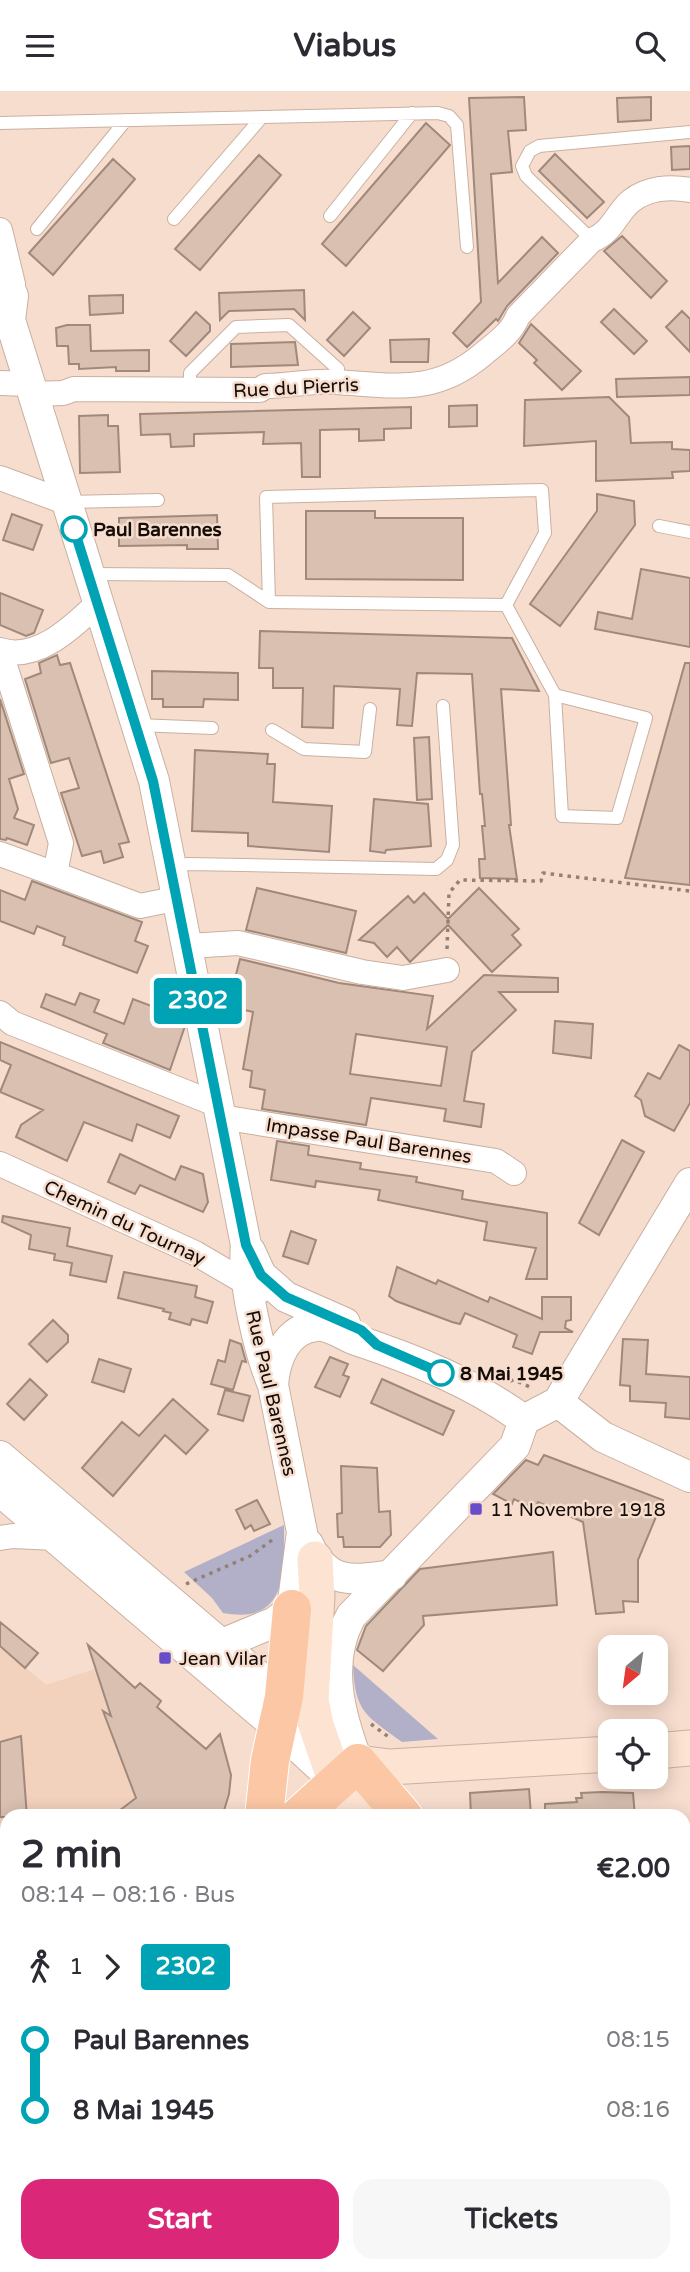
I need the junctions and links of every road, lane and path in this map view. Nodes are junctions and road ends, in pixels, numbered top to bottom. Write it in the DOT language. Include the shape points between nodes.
graph roads {
  1 [pos="412,113"];
  2 [pos="262,117"];
  3 [pos="126,120"];
  4 [pos="0,123"];
  5 [pos="690,132"];
  6 [pos="690,190"];
  7 [pos="330,216"];
  8 [pos="174,219"];
  9 [pos="37,229"];
  10 [pos="0,230"];
  11 [pos="592,240"];
  12 [pos="467,247"];
  13 [pos="0,266"];
  14 [pos="8,307"];
  15 [pos="338,381"];
  16 [pos="20,387"];
  17 [pos="190,388"];
  18 [pos="0,478"];
  19 [pos="158,500"];
  20 [pos="65,502"];
  21 [pos="659,526"];
  22 [pos="690,532"];
  23 [pos="89,574"];
  24 [pos="269,602"];
  25 [pos="98,603"];
  26 [pos="506,605"];
  27 [pos="0,650"];
  28 [pos="555,695"];
  29 [pos="443,706"];
  30 [pos="370,709"];
  31 [pos="137,725"];
  32 [pos="212,728"];
  33 [pos="272,730"];
  34 [pos="0,854"];
  35 [pos="172,867"];
  36 [pos="55,874"];
  37 [pos="690,891"];
  38 [pos="178,898"];
  39 [pos="188,946"];
  40 [pos="447,970"];
  41 [pos="0,1013"];
  42 [pos="220,1111"];
  43 [pos="0,1164"];
  44 [pos="514,1173"];
  45 [pos="690,1183"];
  46 [pos="246,1245"];
  47 [pos="248,1282"];
  48 [pos="320,1325"];
  49 [pos="377,1345"];
  50 [pos="273,1385"];
  51 [pos="558,1402"];
  52 [pos="524,1420"];
  53 [pos="0,1456"];
  54 [pos="690,1477"];
  55 [pos="0,1491"];
  56 [pos="0,1538"];
  57 [pos="56,1538"];
  58 [pos="299,1542"];
  59 [pos="392,1574"];
  60 [pos="177,1587"];
  61 [pos="292,1609"];
  62 [pos="222,1644"];
  63 [pos="281,1713"];
  64 [pos="364,1718"];
  65 [pos="316,1725"];
  66 [pos="396,1745"];
  67 [pos="690,1748"];
  68 [pos="668,1750"];
  69 [pos="598,1755"];
  70 [pos="347,1773"];
  71 [pos="265,1809"];
  72 [pos="307,1809"];
  73 [pos="362,1809"];
  74 [pos="382,1809"];
  75 [pos="394,1809"];
  1 -- 2 [label="lane"];
  1 -- 7 [label="lane"];
  1 -- 12 [label="lane" via="438,113 457,124"];
  2 -- 3 [label="lane"];
  2 -- 8 [label="lane"];
  3 -- 4 [label="lane"];
  3 -- 9 [label="lane"];
  5 -- 11 [label="lane" via="539,146 530,151 522,166 526,176"];
  6 -- 11 [label="street, Rue du Pierris" via="655,189 629,202 600,237"];
  10 -- 14 [label="street, Rue Paul Barennes" via="13,281"];
  11 -- 15 [label="street, Rue du Pierris" via="518,316 491,351 465,370 421,386 373,387"];
  13 -- 14 [label="street, Rue Paul Barennes"];
  14 -- 16 [label="street, Rue Paul Barennes"];
  15 -- 17 [label="street, Rue du Pierris" via="260,390"];
  15 -- 17 [label="lane" via="338,369 289,325 236,327 190,373"];
  16 -- 17 [label="street, Rue du Pierris" via="63,393 74,389"];
  16 -- 20 [label="street, Rue Paul Barennes"];
  18 -- 20 [label="street"];
  19 -- 20 [label="lane"];
  20 -- 23 [label="street, Rue Paul Barennes"];
  21 -- 22 [label="lane"];
  23 -- 24 [label="lane" via="228,575"];
  23 -- 25 [label="street, Rue Paul Barennes"];
  24 -- 26 [label="lane"];
  24 -- 26 [label="lane" via="266,497 542,490 545,533"];
  25 -- 27 [label="street" via="52,641 13,654"];
  25 -- 31 [label="street, Rue Paul Barennes"];
  26 -- 28 [label="lane"];
  27 -- 36 [label="street" via="61,843"];
  28 -- 28 [label="lane" via="562,815 617,818 646,718"];
  29 -- 35 [label="lane" via="453,845 447,860 436,869"];
  30 -- 33 [label="lane" via="365,752 304,749"];
  31 -- 32 [label="lane"];
  31 -- 35 [label="street, Rue Paul Barennes"];
  34 -- 36 [label="street"];
  35 -- 38 [label="street, Rue Paul Barennes"];
  36 -- 38 [label="street" via="140,906"];
  37 -- 40 [label="path" via="543,873 541,881 460,880 449,893"];
  38 -- 39 [label="street, Rue Paul Barennes"];
  39 -- 40 [label="street" via="238,943 403,978"];
  39 -- 42 [label="street, Rue Paul Barennes"];
  41 -- 42 [label="street, Impasse Paul Barennes" via="12,1023"];
  42 -- 44 [label="street, Impasse Paul Barennes" via="496,1161"];
  42 -- 46 [label="street, Rue Paul Barennes"];
  43 -- 47 [label="street, Chemin du Tournay"];
  45 -- 51 [label="street"];
  46 -- 47 [label="street, Rue Paul Barennes"];
  46 -- 49 [label="street" via="261,1275 286,1297 361,1330"];
  47 -- 48 [label="street, Chemin du Tournay" via="276,1306"];
  47 -- 50 [label="street, Rue Paul Barennes" via="264,1365"];
  48 -- 49 [label="street"];
  48 -- 50 [label="street" via="300,1331 279,1354"];
  49 -- 52 [label="street" via="481,1390"];
  50 -- 58 [label="street, Rue Paul Barennes"];
  51 -- 52 [label="street"];
  51 -- 54 [label="street" via="603,1437"];
  52 -- 59 [label="street" via="515,1446"];
  53 -- 62 [label="street"];
  55 -- 57 [label="street"];
  56 -- 57 [label="street"];
  57 -- 63 [label="street"];
  58 -- 59 [label="street" via="340,1577 352,1580"];
  58 -- 60 [label="path" via="250,1556"];
  58 -- 61 [label="street, Rue Paul Barennes"];
  58 -- 65 [label="main road" via="317,1596 311,1700"];
  59 -- 70 [label="street" via="351,1616 340,1641 337,1673"];
  61 -- 62 [label="street" via="275,1622"];
  61 -- 63 [label="main road"];
  62 -- 63 [label="street"];
  63 -- 65 [label="street"];
  63 -- 70 [label="street"];
  63 -- 71 [label="main road"];
  64 -- 66 [label="path"];
  65 -- 70 [label="main road"];
  67 -- 68 [label="main road"];
  69 -- 70 [label="main road"];
  70 -- 72 [label="main road"];
  70 -- 73 [label="main road"];
  70 -- 74 [label="main road"];
  70 -- 75 [label="main road"];
}
